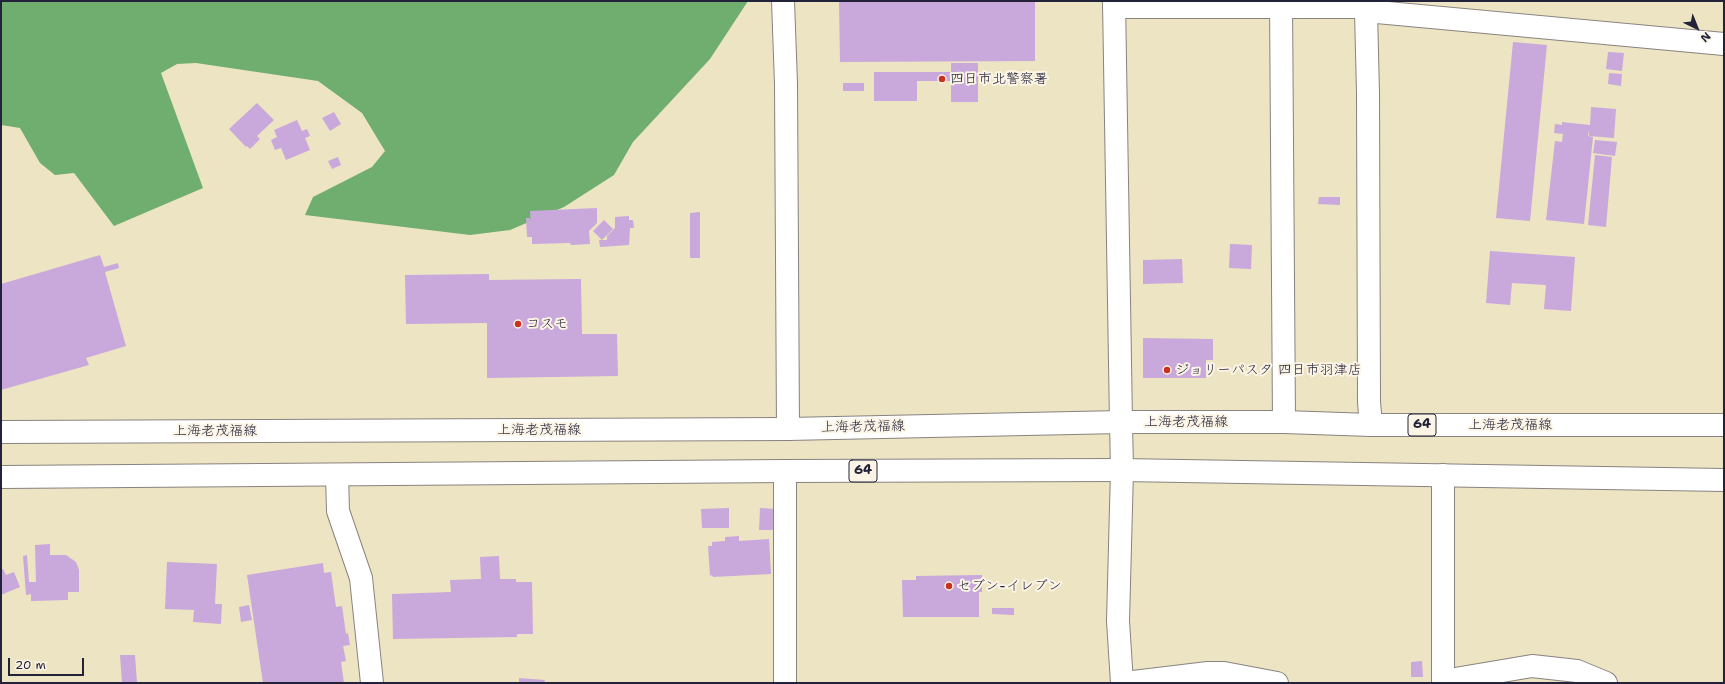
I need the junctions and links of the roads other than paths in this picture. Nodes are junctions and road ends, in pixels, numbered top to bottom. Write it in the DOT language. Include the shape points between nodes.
graph roads {
  1 [pos="783,1"];
  2 [pos="1114,4"];
  3 [pos="1281,4"];
  4 [pos="1364,6"];
  5 [pos="1724,44"];
  6 [pos="1121,422"];
  7 [pos="1284,422"];
  8 [pos="1372,425"];
  9 [pos="1724,425"];
  10 [pos="788,429"];
  11 [pos="1,432"];
  12 [pos="1122,470"];
  13 [pos="785,471"];
  14 [pos="337,475"];
  15 [pos="1443,475"];
  16 [pos="1,477"];
  17 [pos="1724,480"];
  18 [pos="1440,682"];
  19 [pos="1603,682"];
  20 [pos="372,683"];
  21 [pos="785,683"];
  22 [pos="1124,683"];
  23 [pos="1278,683"];
  1 -- 10 [label="street" via="786,84"];
  2 -- 3 [label="street"];
  2 -- 6 [label="street"];
  3 -- 4 [label="street"];
  3 -- 7 [label="street"];
  4 -- 5 [label="street"];
  4 -- 8 [label="street" via="1368,101"];
  6 -- 7 [label="street, 上海老茂福線 / 64"];
  6 -- 10 [label="street, 上海老茂福線 / 64"];
  6 -- 12 [label="street"];
  7 -- 8 [label="street, 上海老茂福線 / 64"];
  8 -- 9 [label="street, 上海老茂福線 / 64"];
  10 -- 11 [label="street, 上海老茂福線 / 64"];
  12 -- 13 [label="street, 64"];
  12 -- 15 [label="street, 64"];
  12 -- 22 [label="street" via="1118,621"];
  13 -- 14 [label="street, 64"];
  13 -- 21 [label="street"];
  14 -- 16 [label="street, 64"];
  14 -- 20 [label="street" via="338,511 361,578"];
  15 -- 17 [label="street, 64"];
  15 -- 18 [label="street"];
  18 -- 19 [label="street" via="1532,666 1577,671"];
  22 -- 23 [label="street" via="1224,673"];
}
